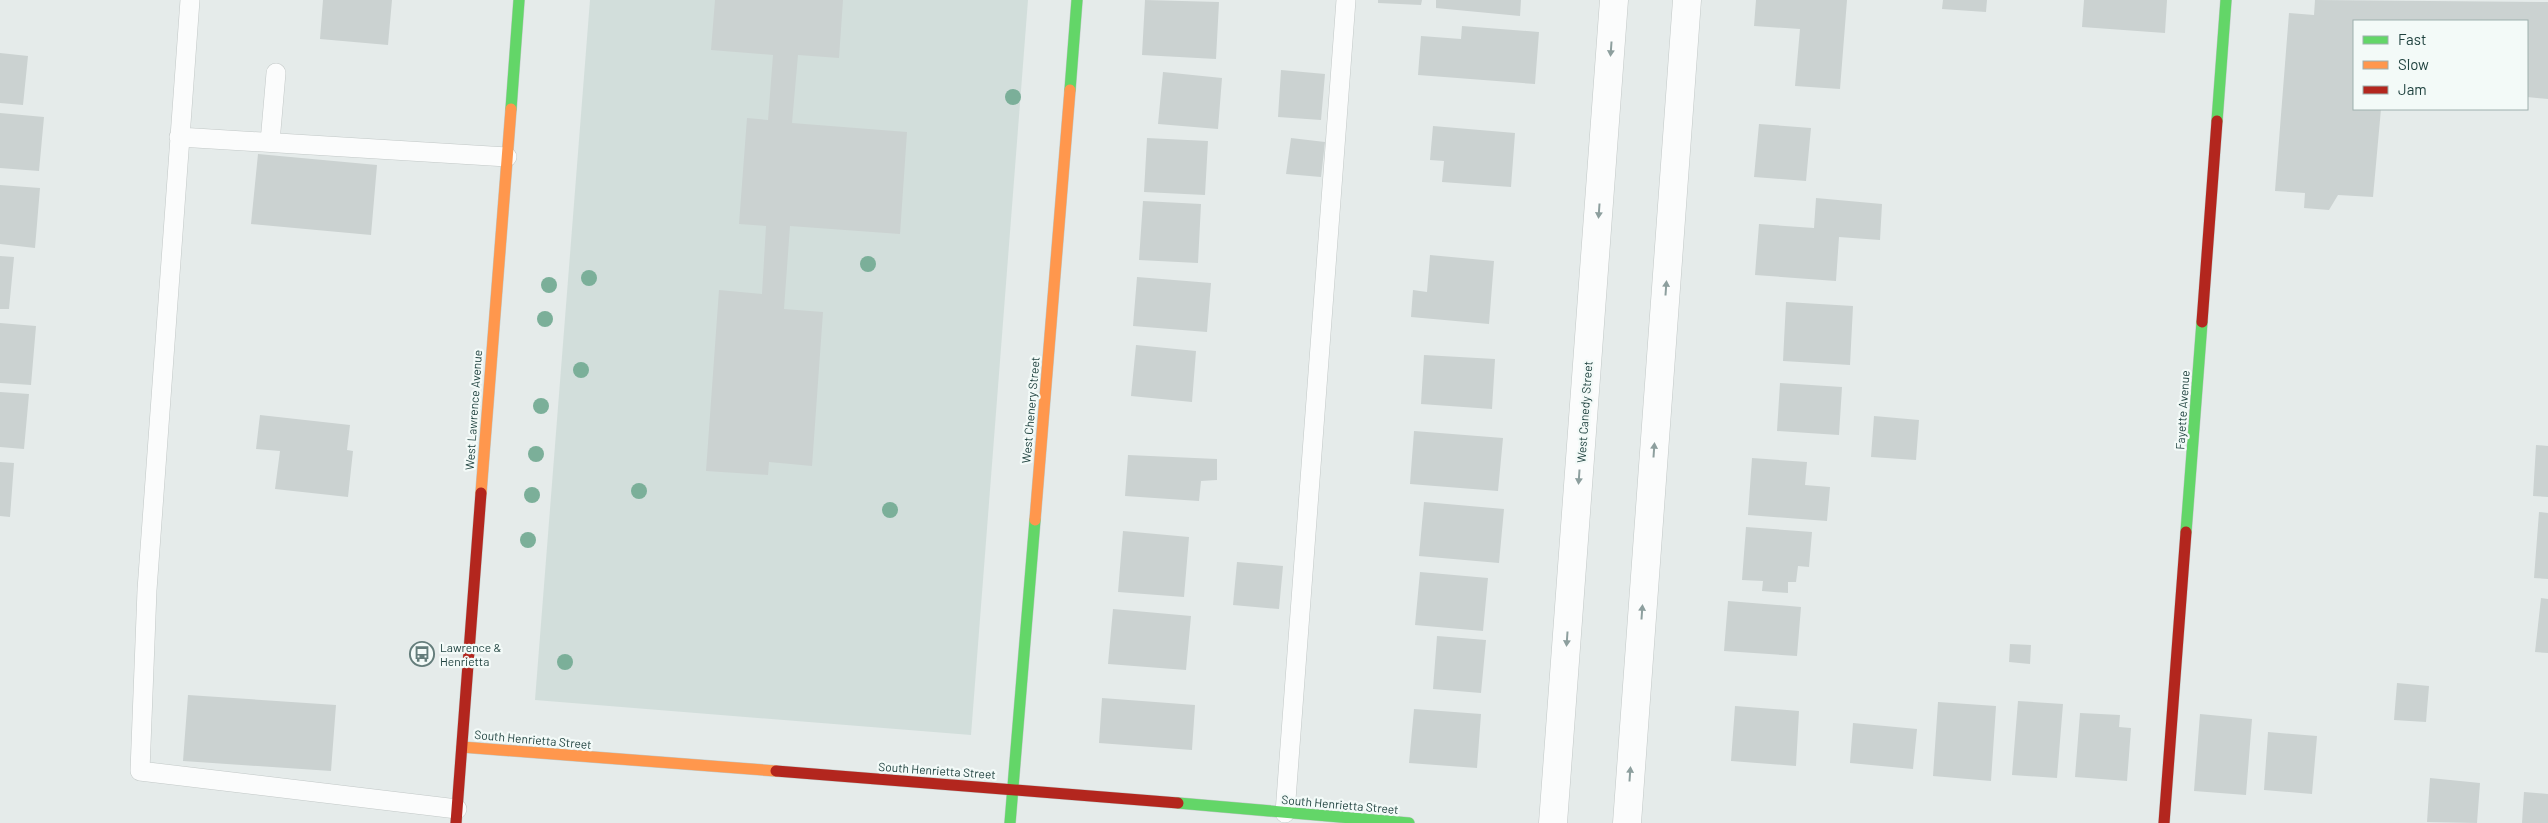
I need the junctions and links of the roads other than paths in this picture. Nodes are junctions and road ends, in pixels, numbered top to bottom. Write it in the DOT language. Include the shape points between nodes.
graph roads {
  1 [pos="190,0"];
  2 [pos="519,0"];
  3 [pos="1077,0"];
  4 [pos="1346,0"];
  5 [pos="1614,0"];
  6 [pos="1687,0"];
  7 [pos="2226,0"];
  8 [pos="276,73"];
  9 [pos="180,137"];
  10 [pos="270,142"];
  11 [pos="506,157"];
  12 [pos="462,747"];
  13 [pos="1012,789"];
  14 [pos="1284,813"];
  15 [pos="457,816"];
  16 [pos="1010,823"];
  17 [pos="1409,823"];
  18 [pos="1553,823"];
  19 [pos="1627,823"];
  20 [pos="2164,823"];
  1 -- 9 [label="lane"];
  2 -- 11 [label="street, West Lawrence Avenue"];
  3 -- 13 [label="street, West Chenery Street"];
  4 -- 14 [label="lane"];
  5 -- 18 [label="street, West Canedy Street, one-way"];
  19 -- 6 [label="street, one-way"];
  7 -- 20 [label="street, Fayette Avenue"];
  8 -- 10 [label="lane"];
  9 -- 10 [label="lane"];
  9 -- 15 [label="lane" via="147,590 140,771"];
  10 -- 11 [label="lane"];
  11 -- 12 [label="street, West Lawrence Avenue"];
  12 -- 13 [label="street, South Henrietta Street"];
  12 -- 15 [label="street, West Lawrence Avenue"];
  13 -- 14 [label="street, South Henrietta Street"];
  13 -- 16 [label="street, West Chenery Street"];
  14 -- 17 [label="street, South Henrietta Street"];
}
